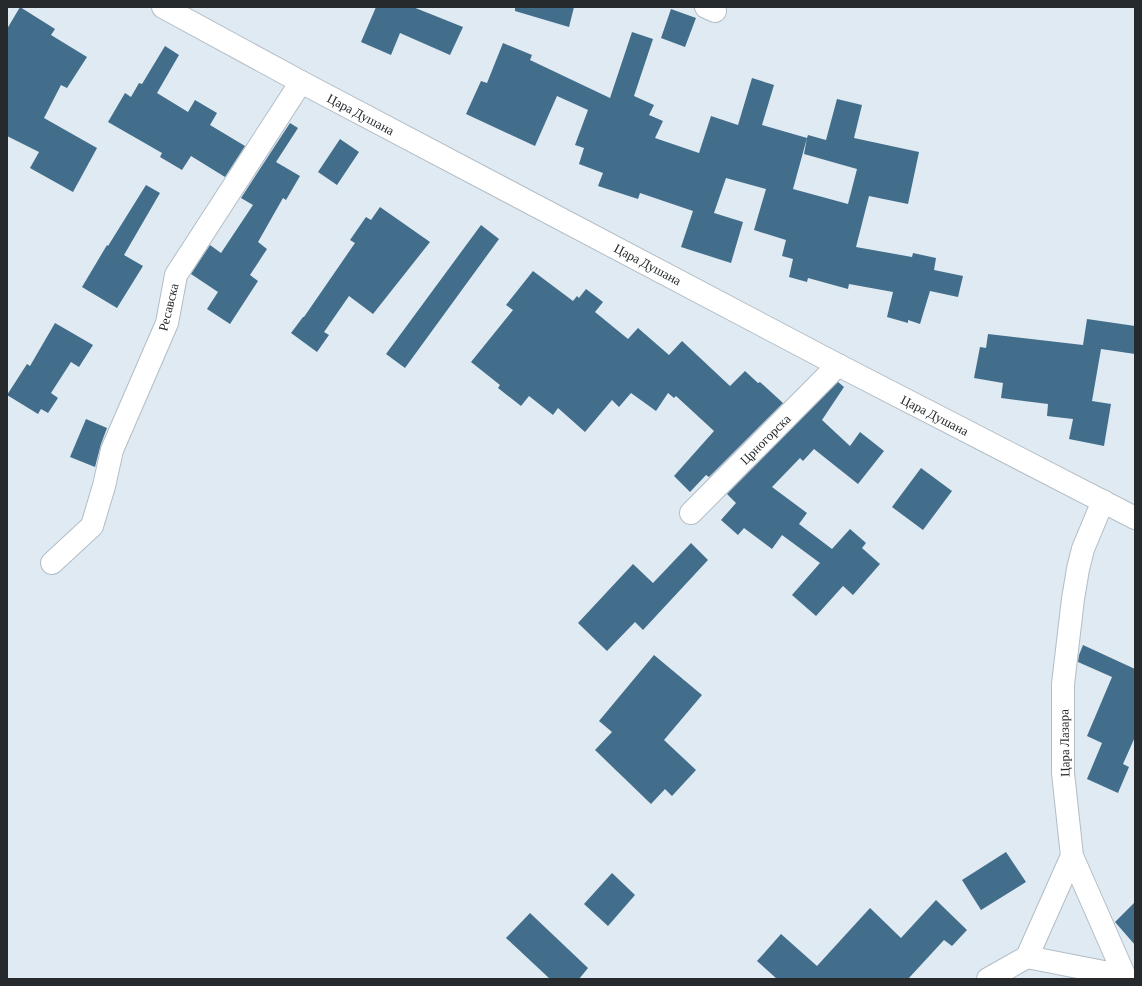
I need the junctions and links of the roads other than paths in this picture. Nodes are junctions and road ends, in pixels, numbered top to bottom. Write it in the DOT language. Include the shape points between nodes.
graph roads {
  1 [pos="163,7"];
  2 [pos="301,82"];
  3 [pos="838,365"];
  4 [pos="1103,501"];
  5 [pos="691,513"];
  6 [pos="1135,518"];
  7 [pos="52,563"];
  8 [pos="1072,856"];
  9 [pos="1027,957"];
  10 [pos="1125,977"];
  11 [pos="988,979"];
  1 -- 2 [label="street, Цара Душана"];
  2 -- 3 [label="street, Цара Душана"];
  2 -- 7 [label="street, Ресавска" via="176,275 167,323 112,450 92,526"];
  3 -- 4 [label="street, Цара Душана"];
  3 -- 5 [label="street, Црногорска"];
  4 -- 6 [label="street, Цара Душана"];
  4 -- 8 [label="street, Цара Лазара" via="1083,549 1078,569 1063,684 1064,773"];
  8 -- 9 [label="street"];
  8 -- 10 [label="street, Цара Лазара"];
  9 -- 10 [label="street"];
  9 -- 11 [label="street"];
}
